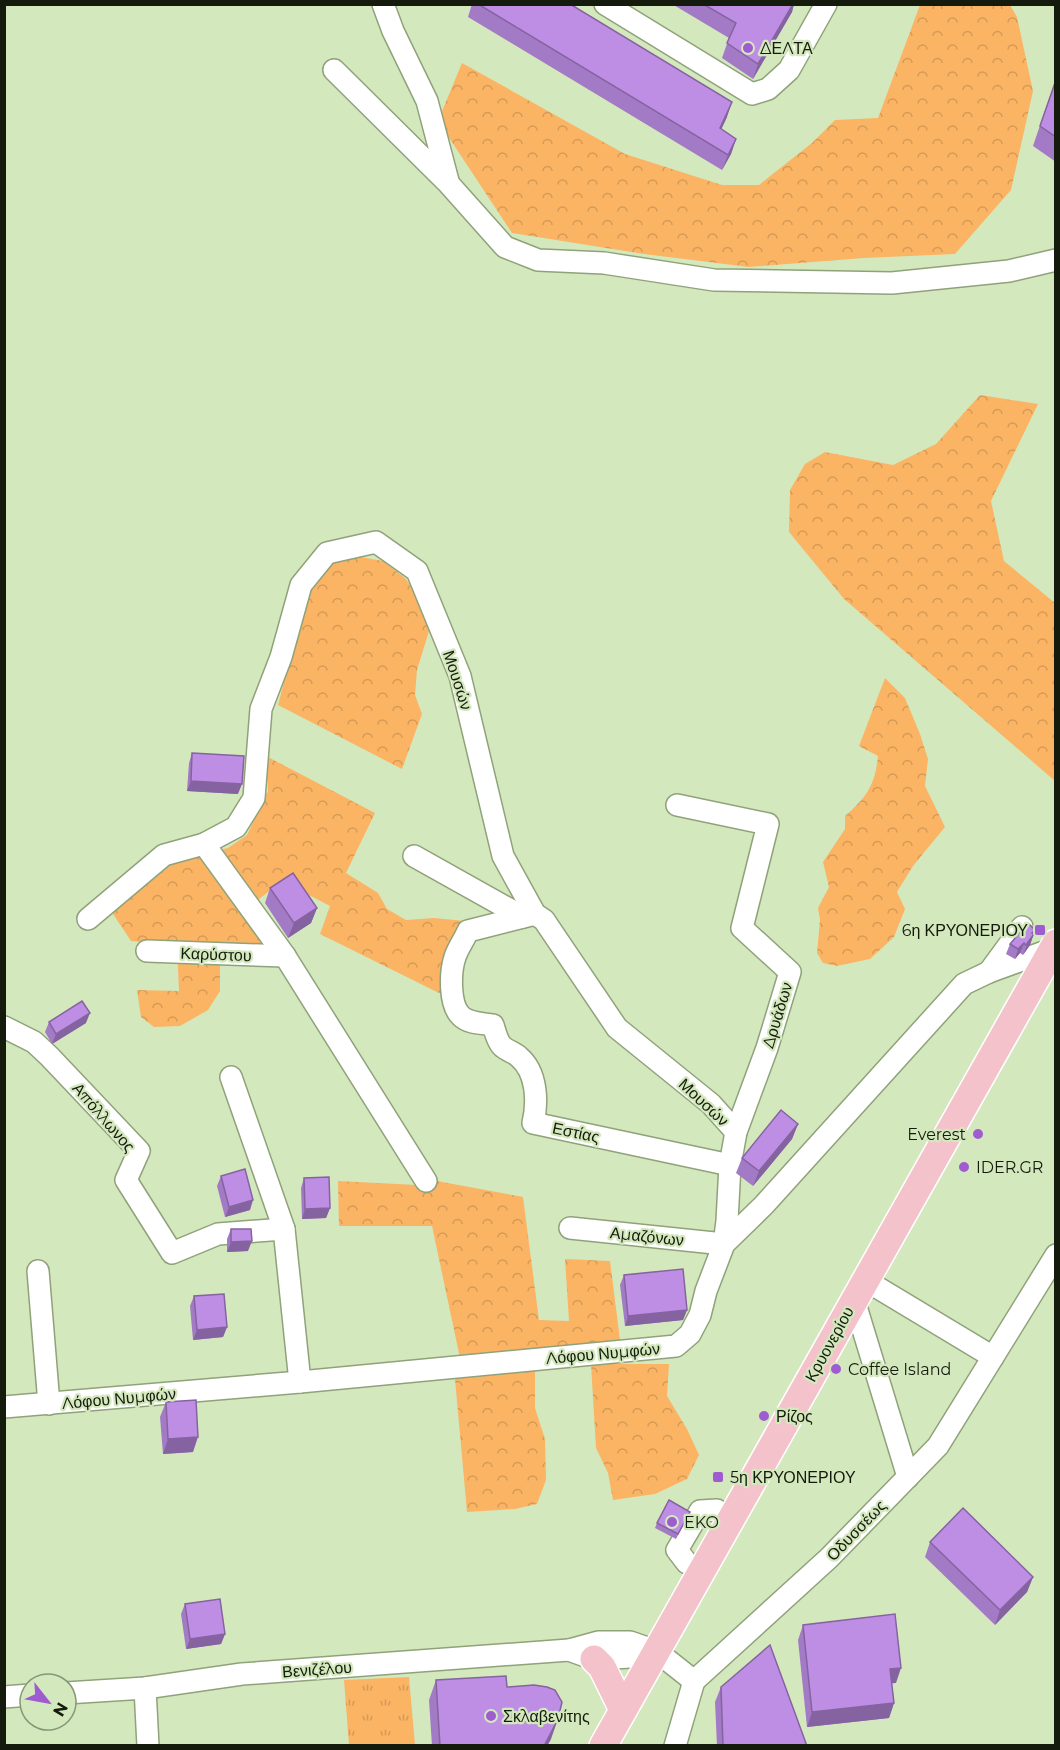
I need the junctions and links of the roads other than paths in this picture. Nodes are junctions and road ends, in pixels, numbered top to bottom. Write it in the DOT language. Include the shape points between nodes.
graph roads {
  1 [pos="383,4"];
  2 [pos="605,4"];
  3 [pos="826,4"];
  4 [pos="334,70"];
  5 [pos="448,183"];
  6 [pos="1056,260"];
  7 [pos="677,805"];
  8 [pos="204,844"];
  9 [pos="414,856"];
  10 [pos="529,915"];
  11 [pos="88,919"];
  12 [pos="1022,927"];
  13 [pos="1054,946"];
  14 [pos="147,951"];
  15 [pos="285,956"];
  16 [pos="989,972"];
  17 [pos="4,1026"];
  18 [pos="231,1077"];
  19 [pos="736,1132"];
  20 [pos="730,1165"];
  21 [pos="426,1181"];
  22 [pos="570,1228"];
  23 [pos="284,1229"];
  24 [pos="724,1244"];
  25 [pos="1056,1255"];
  26 [pos="38,1271"];
  27 [pos="859,1290"];
  28 [pos="993,1357"];
  29 [pos="300,1382"];
  30 [pos="49,1404"];
  31 [pos="4,1407"];
  32 [pos="908,1477"];
  33 [pos="717,1510"];
  34 [pos="687,1563"];
  35 [pos="656,1651"];
  36 [pos="581,1655"];
  37 [pos="694,1681"];
  38 [pos="145,1688"];
  39 [pos="78,1692"];
  40 [pos="623,1710"];
  41 [pos="148,1746"];
  42 [pos="603,1746"];
  43 [pos="675,1746"];
  1 -- 5 [label="street" via="426,101"];
  2 -- 3 [label="street" via="752,94 768,89 789,70"];
  4 -- 5 [label="street"];
  5 -- 6 [label="street" via="506,247 538,260 604,263 714,280 892,282 1009,271"];
  7 -- 19 [label="street, Δρυάδων" via="768,824 742,928 790,972"];
  8 -- 10 [label="street, Μουσών" via="236,827 254,798 261,709 281,657 301,585 327,553 376,542 417,571 460,676 503,856"];
  8 -- 11 [label="street, Μουσών" via="164,855"];
  8 -- 15 [label="street"];
  9 -- 10 [label="street"];
  10 -- 19 [label="street, Μουσών" via="544,920 617,1028 711,1104"];
  10 -- 20 [label="street, Εστίας" via="468,932 455,957 451,984 454,1005 461,1016 471,1022 493,1025 503,1047 527,1067 537,1102 533,1123"];
  12 -- 16 [label="street"];
  13 -- 16 [label="street, Λόφου Νυμφών"];
  13 -- 27 [label="main road, Κρυονερίου"];
  14 -- 15 [label="street, Καρύστου"];
  15 -- 21 [label="street"];
  16 -- 24 [label="street, Λόφου Νυμφών" via="964,984"];
  17 -- 23 [label="street, Απόλλωνος" via="50,1056 139,1151 126,1180 172,1253 218,1234"];
  18 -- 23 [label="street"];
  19 -- 20 [label="street, Δρυάδων"];
  20 -- 24 [label="street, Δρυάδων"];
  22 -- 24 [label="street, Αμαζόνων"];
  23 -- 29 [label="street"];
  24 -- 29 [label="street, Λόφου Νυμφών" via="700,1315 690,1334 676,1346"];
  25 -- 28 [label="street, Οδυσσέως"];
  26 -- 30 [label="street"];
  27 -- 28 [label="street"];
  27 -- 32 [label="street"];
  27 -- 35 [label="main road, Κρυονερίου"];
  28 -- 32 [label="street, Οδυσσέως" via="938,1446"];
  29 -- 30 [label="street, Λόφου Νυμφών"];
  30 -- 31 [label="street, Λόφου Νυμφών"];
  32 -- 37 [label="street, Οδυσσέως" via="829,1558"];
  33 -- 34 [label="street" via="700,1510 677,1550"];
  35 -- 36 [label="street, Βενιζέλου" via="630,1642 597,1642"];
  35 -- 37 [label="street"];
  35 -- 40 [label="main road, Κρυονερίου"];
  36 -- 38 [label="street, Βενιζέλου" via="242,1674"];
  36 -- 40 [label="main road" via="602,1667"];
  37 -- 43 [label="street"];
  38 -- 39 [label="street, Βενιζέλου"];
  38 -- 41 [label="street"];
  40 -- 42 [label="main road, Κρυονερίου"];
}
